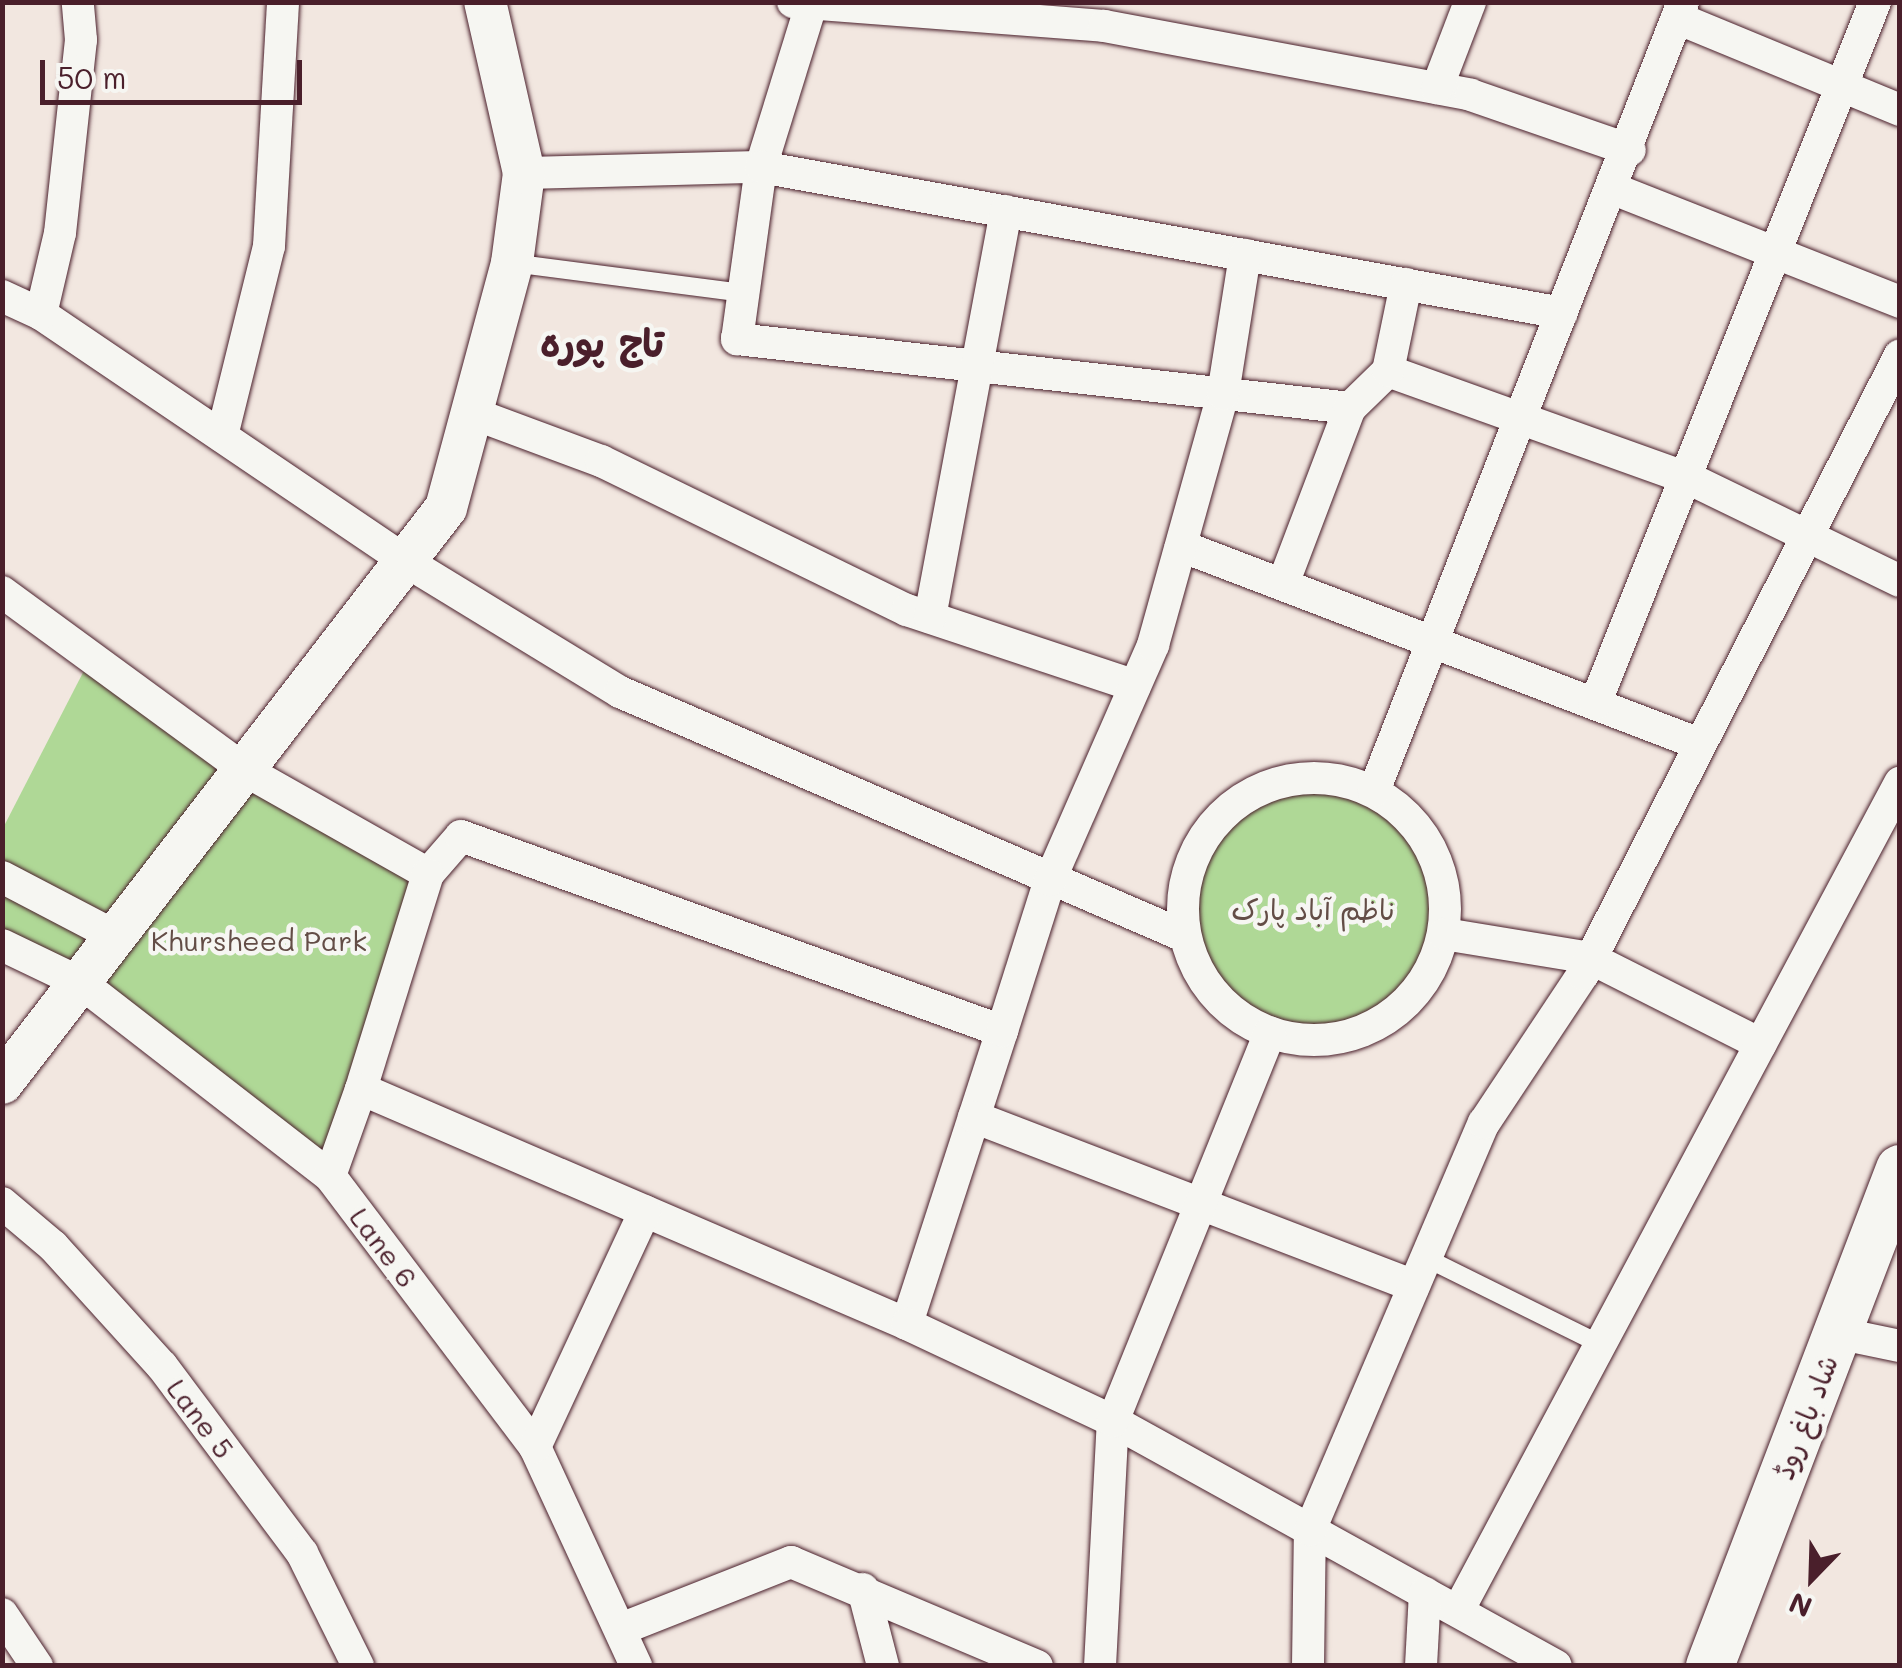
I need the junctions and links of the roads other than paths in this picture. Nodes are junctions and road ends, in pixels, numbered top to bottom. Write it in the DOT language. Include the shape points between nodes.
graph roads {
  1 [pos="78,2"];
  2 [pos="282,2"];
  3 [pos="484,2"];
  4 [pos="1470,2"];
  5 [pos="1875,2"];
  6 [pos="806,3"];
  7 [pos="1680,10"];
  8 [pos="1110,14"];
  9 [pos="1842,86"];
  10 [pos="1438,88"];
  11 [pos="1900,110"];
  12 [pos="1630,150"];
  13 [pos="760,167"];
  14 [pos="524,172"];
  15 [pos="1611,188"];
  16 [pos="1006,212"];
  17 [pos="1778,252"];
  18 [pos="1245,255"];
  19 [pos="512,263"];
  20 [pos="1406,284"];
  21 [pos="743,294"];
  22 [pos="2,296"];
  23 [pos="1900,302"];
  24 [pos="1562,313"];
  25 [pos="41,314"];
  26 [pos="1900,356"];
  27 [pos="977,366"];
  28 [pos="1388,371"];
  29 [pos="1224,394"];
  30 [pos="1350,408"];
  31 [pos="472,413"];
  32 [pos="1522,415"];
  33 [pos="222,436"];
  34 [pos="1690,479"];
  35 [pos="1808,532"];
  36 [pos="1181,546"];
  37 [pos="407,562"];
  38 [pos="1900,580"];
  39 [pos="1283,584"];
  40 [pos="2,592"];
  41 [pos="930,617"];
  42 [pos="1430,641"];
  43 [pos="1135,686"];
  44 [pos="1595,704"];
  45 [pos="1697,743"];
  46 [pos="248,772"];
  47 [pos="1900,783"];
  48 [pos="1374,792"];
  49 [pos="428,874"];
  50 [pos="2,877"];
  51 [pos="1050,880"];
  52 [pos="1444,934"];
  53 [pos="117,936"];
  54 [pos="1184,936"];
  55 [pos="2,945"];
  56 [pos="1590,958"];
  57 [pos="81,982"];
  58 [pos="1002,1031"];
  59 [pos="1270,1033"];
  60 [pos="1760,1044"];
  61 [pos="2,1084"];
  62 [pos="361,1089"];
  63 [pos="974,1117"];
  64 [pos="1900,1169"];
  65 [pos="330,1176"];
  66 [pos="2,1203"];
  67 [pos="1201,1204"];
  68 [pos="646,1211"];
  69 [pos="1420,1272"];
  70 [pos="908,1324"];
  71 [pos="1837,1333"];
  72 [pos="1600,1344"];
  73 [pos="1900,1346"];
  74 [pos="1113,1420"];
  75 [pos="535,1447"];
  76 [pos="1310,1530"];
  77 [pos="864,1589"];
  78 [pos="1426,1593"];
  79 [pos="1458,1611"];
  80 [pos="2,1614"];
  81 [pos="621,1628"];
  82 [pos="37,1666"];
  83 [pos="358,1666"];
  84 [pos="636,1666"];
  85 [pos="883,1666"];
  86 [pos="1037,1666"];
  87 [pos="1100,1666"];
  88 [pos="1308,1666"];
  89 [pos="1421,1666"];
  90 [pos="1556,1666"];
  91 [pos="1710,1666"];
  1 -- 25 [label="street" via="60,234"];
  2 -- 33 [label="street" via="269,246"];
  3 -- 14 [label="street"];
  4 -- 10 [label="street"];
  5 -- 9 [label="street"];
  6 -- 8 [label="street"];
  6 -- 13 [label="street"];
  7 -- 9 [label="street"];
  7 -- 12 [label="street"];
  8 -- 10 [label="street"];
  9 -- 11 [label="street"];
  9 -- 17 [label="street"];
  10 -- 12 [label="street"];
  12 -- 15 [label="street"];
  13 -- 14 [label="street"];
  13 -- 16 [label="street"];
  13 -- 21 [label="street"];
  14 -- 19 [label="street"];
  15 -- 17 [label="street"];
  15 -- 24 [label="street"];
  16 -- 18 [label="street"];
  16 -- 27 [label="street"];
  17 -- 23 [label="street"];
  17 -- 34 [label="street"];
  18 -- 20 [label="street"];
  18 -- 29 [label="street"];
  19 -- 21 [label="lane"];
  19 -- 31 [label="street"];
  20 -- 24 [label="street"];
  20 -- 28 [label="street"];
  21 -- 27 [label="street" via="737,339"];
  22 -- 25 [label="street"];
  24 -- 32 [label="street"];
  25 -- 33 [label="street"];
  26 -- 35 [label="street"];
  27 -- 29 [label="street"];
  27 -- 41 [label="street"];
  28 -- 30 [label="street"];
  28 -- 32 [label="street"];
  29 -- 30 [label="street"];
  29 -- 36 [label="street"];
  30 -- 39 [label="street"];
  31 -- 37 [label="street" via="446,508"];
  31 -- 41 [label="street" via="601,461"];
  32 -- 34 [label="street"];
  32 -- 42 [label="street"];
  33 -- 37 [label="street"];
  34 -- 35 [label="street"];
  34 -- 44 [label="street"];
  35 -- 38 [label="street"];
  35 -- 45 [label="street"];
  36 -- 39 [label="street"];
  36 -- 43 [label="street"];
  37 -- 46 [label="street"];
  37 -- 51 [label="street" via="620,692"];
  39 -- 42 [label="street"];
  40 -- 46 [label="street"];
  41 -- 43 [label="street"];
  42 -- 44 [label="street"];
  42 -- 48 [label="street"];
  43 -- 51 [label="street"];
  44 -- 45 [label="street"];
  45 -- 56 [label="street"];
  46 -- 49 [label="street"];
  46 -- 53 [label="street"];
  47 -- 60 [label="street"];
  48 -- 52 [label="street" via="1408,817 1433,851 1445,892"];
  48 -- 54 [label="street" via="1320,778 1292,778 1251,792 1218,818 1193,852 1182,893"];
  49 -- 58 [label="street" via="461,836"];
  49 -- 62 [label="street"];
  50 -- 53 [label="street"];
  51 -- 54 [label="street"];
  51 -- 58 [label="street"];
  52 -- 56 [label="street"];
  52 -- 59 [label="street" via="1428,976 1386,1018 1360,1032 1316,1041"];
  53 -- 57 [label="street"];
  54 -- 59 [label="street" via="1201,978 1231,1012"];
  55 -- 57 [label="street, Lane 6"];
  56 -- 60 [label="street"];
  56 -- 69 [label="street" via="1484,1123"];
  57 -- 61 [label="street"];
  57 -- 65 [label="street, Lane 6"];
  58 -- 63 [label="street"];
  59 -- 67 [label="street"];
  60 -- 72 [label="street"];
  62 -- 65 [label="street"];
  62 -- 68 [label="street"];
  63 -- 67 [label="street"];
  63 -- 70 [label="street"];
  64 -- 71 [label="main road, شاد باغ روڈ"];
  65 -- 75 [label="street, Lane 6"];
  66 -- 83 [label="street, Lane 5" via="53,1246 162,1366 302,1552"];
  67 -- 69 [label="street"];
  67 -- 74 [label="street"];
  68 -- 70 [label="street"];
  68 -- 75 [label="street"];
  69 -- 72 [label="lane"];
  69 -- 76 [label="street"];
  70 -- 74 [label="street"];
  71 -- 73 [label="street"];
  71 -- 91 [label="main road, شاد باغ روڈ"];
  72 -- 79 [label="street"];
  74 -- 76 [label="street"];
  74 -- 87 [label="street"];
  75 -- 81 [label="street, Lane 6"];
  76 -- 78 [label="street"];
  76 -- 88 [label="street"];
  77 -- 81 [label="street" via="791,1562"];
  77 -- 85 [label="street"];
  77 -- 86 [label="street"];
  78 -- 79 [label="street"];
  78 -- 89 [label="street"];
  79 -- 90 [label="street"];
  80 -- 82 [label="street"];
  81 -- 84 [label="street, Lane 6"];
}
